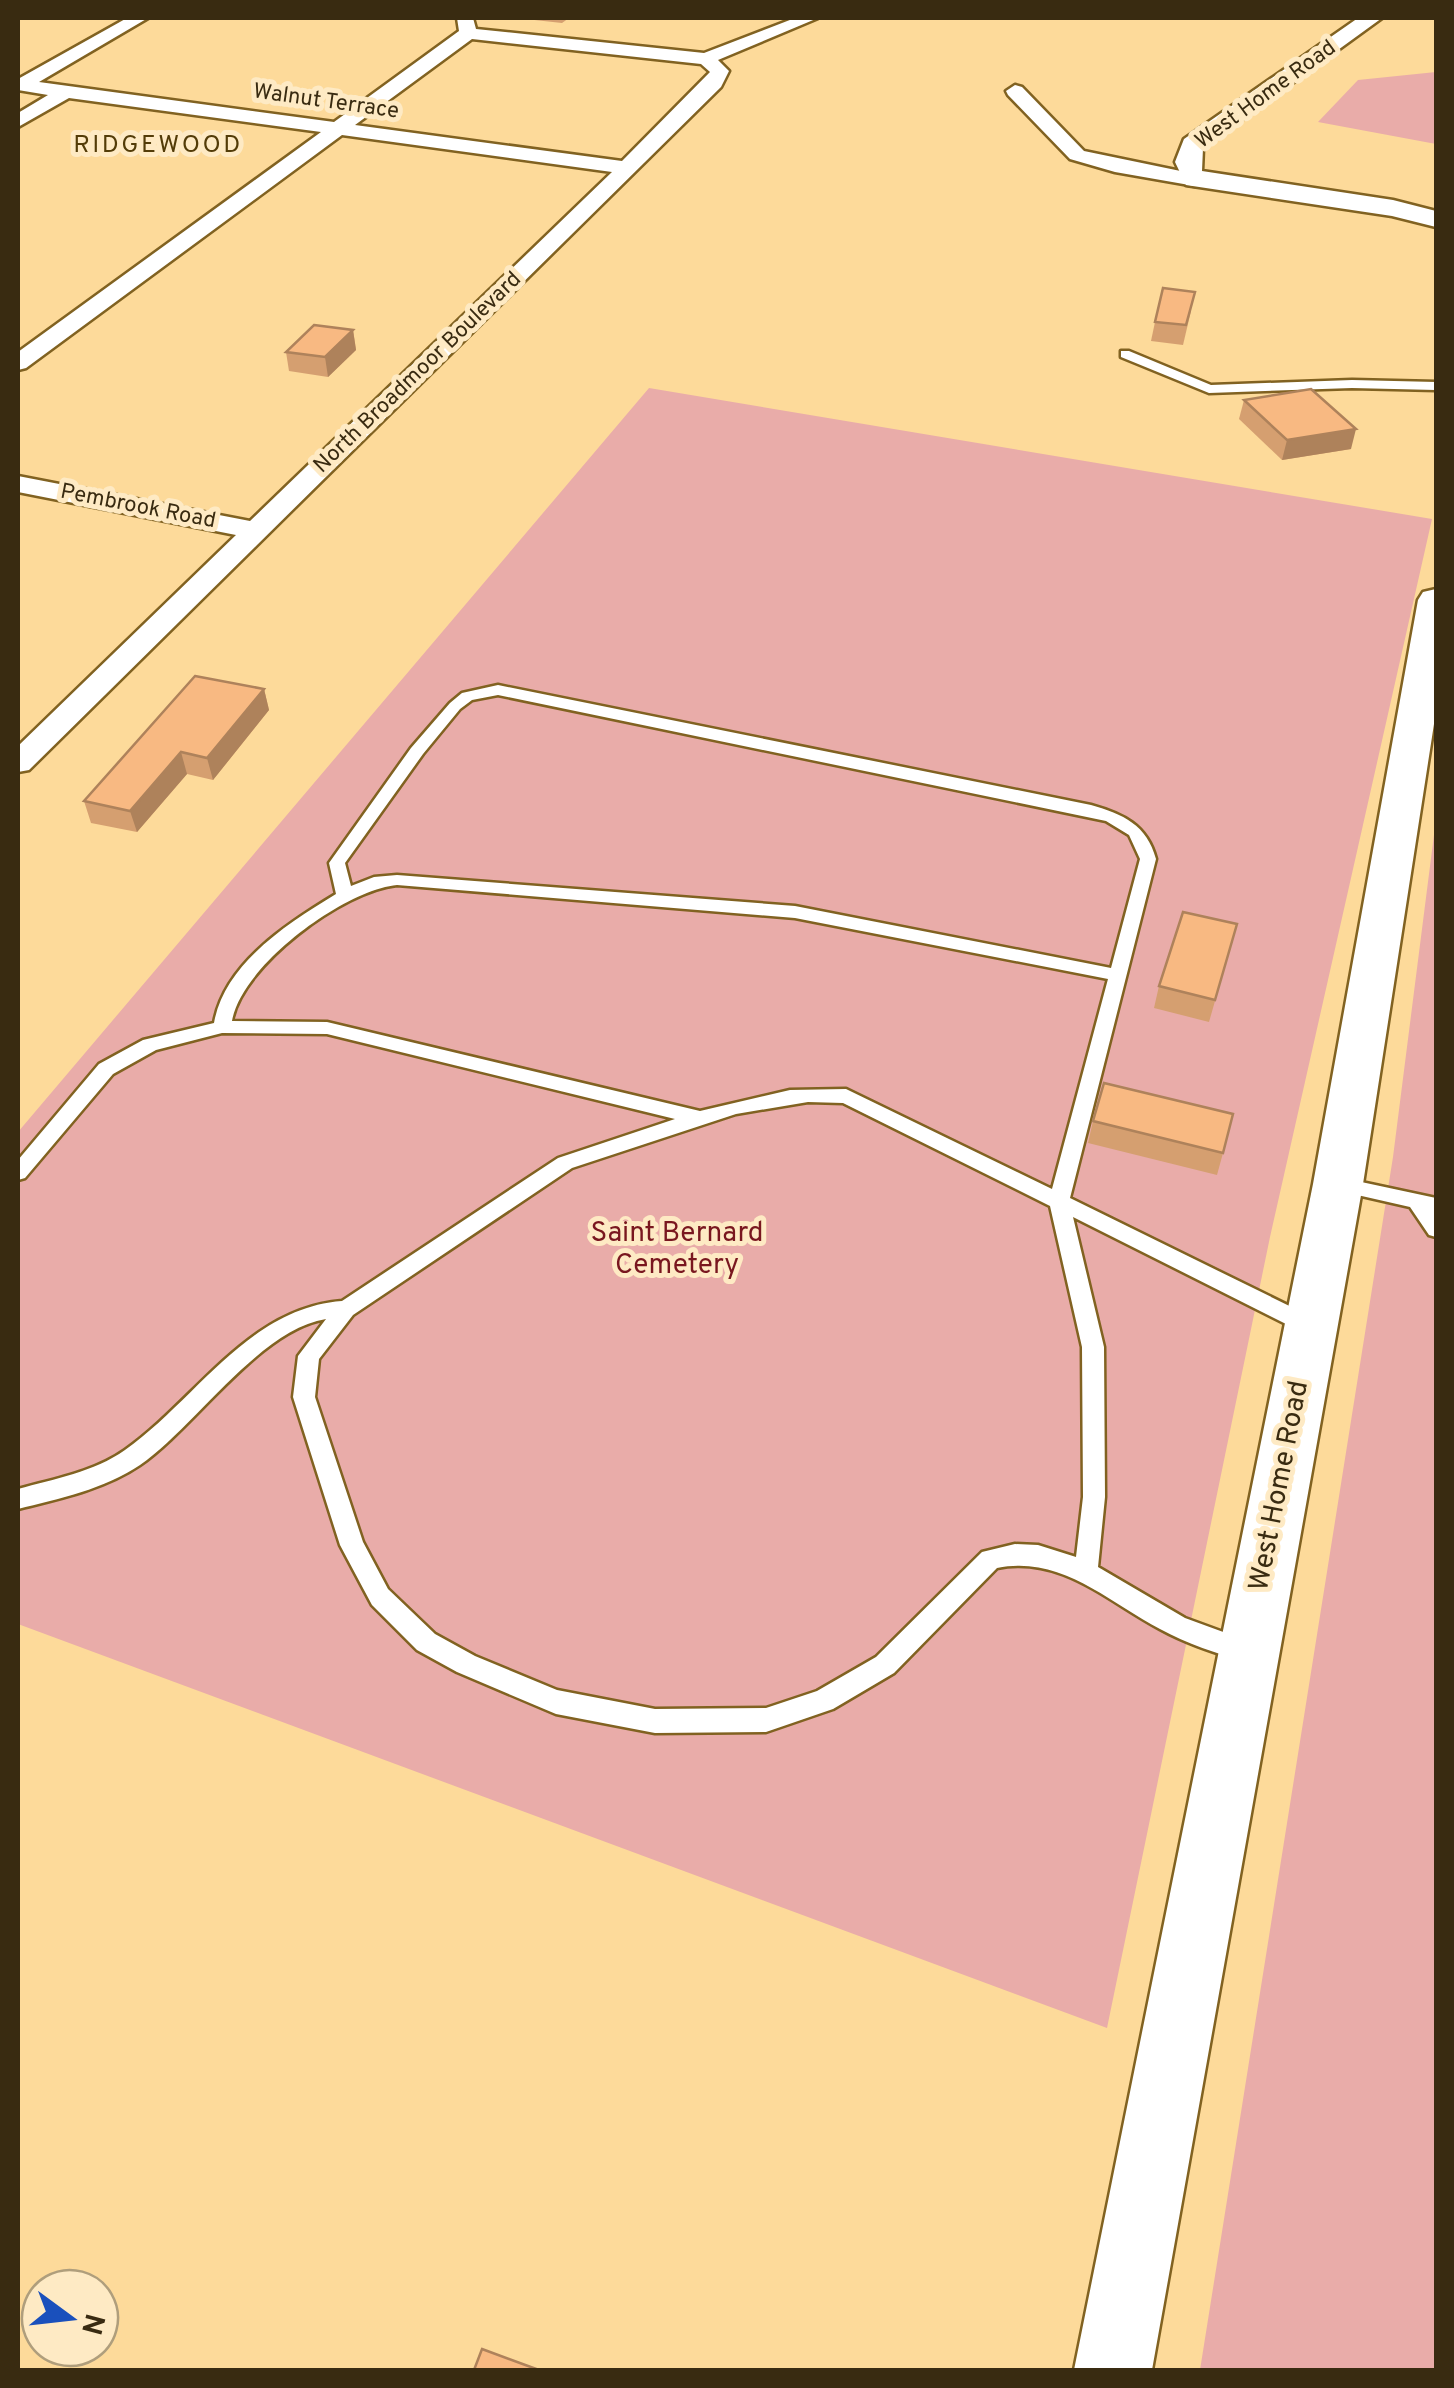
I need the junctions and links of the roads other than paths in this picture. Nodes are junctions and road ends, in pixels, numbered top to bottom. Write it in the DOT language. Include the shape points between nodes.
graph roads {
  1 [pos="139,18"];
  2 [pos="808,18"];
  3 [pos="1371,18"];
  4 [pos="462,23"];
  5 [pos="706,59"];
  6 [pos="19,85"];
  7 [pos="1015,91"];
  8 [pos="67,92"];
  9 [pos="18,121"];
  10 [pos="337,129"];
  11 [pos="628,168"];
  12 [pos="1195,180"];
  13 [pos="1436,219"];
  14 [pos="1125,354"];
  15 [pos="18,363"];
  16 [pos="1436,386"];
  17 [pos="18,484"];
  18 [pos="258,530"];
  19 [pos="1436,600"];
  20 [pos="18,763"];
  21 [pos="346,896"];
  22 [pos="1116,975"];
  23 [pos="222,1027"];
  24 [pos="700,1118"];
  25 [pos="18,1173"];
  26 [pos="1338,1184"];
  27 [pos="1060,1200"];
  28 [pos="1427,1203"];
  29 [pos="1436,1229"];
  30 [pos="346,1309"];
  31 [pos="1312,1326"];
  32 [pos="18,1499"];
  33 [pos="1086,1572"];
  34 [pos="1248,1652"];
  35 [pos="1113,2370"];
  1 -- 6 [label="street"];
  2 -- 5 [label="street"];
  3 -- 12 [label="street, West Home Road" via="1193,144 1186,161"];
  4 -- 5 [label="street"];
  4 -- 10 [label="street"];
  5 -- 11 [label="street, North Broadmoor Boulevard" via="720,71 714,83"];
  6 -- 8 [label="street, Walnut Terrace"];
  7 -- 12 [label="street" via="1077,155"];
  8 -- 9 [label="street"];
  8 -- 10 [label="street, Walnut Terrace"];
  10 -- 11 [label="street, Walnut Terrace"];
  10 -- 15 [label="street"];
  11 -- 18 [label="street, North Broadmoor Boulevard"];
  12 -- 13 [label="street, West Home Road"];
  14 -- 16 [label="lane" via="1209,389"];
  17 -- 18 [label="street, Pembrook Road"];
  18 -- 20 [label="street, North Broadmoor Boulevard"];
  19 -- 26 [label="street, West Home Road"];
  21 -- 22 [label="lane" via="397,880 795,912"];
  21 -- 22 [label="lane" via="337,863 417,750 467,696 498,690 1114,817 1135,828 1148,858"];
  21 -- 23 [label="lane" via="245,976 227,1002"];
  22 -- 27 [label="lane"];
  23 -- 24 [label="lane" via="327,1028"];
  23 -- 25 [label="lane" via="150,1045 106,1069"];
  24 -- 27 [label="lane" via="768,1098 846,1096"];
  24 -- 30 [label="lane" via="565,1163"];
  26 -- 28 [label="lane"];
  26 -- 31 [label="street, West Home Road"];
  27 -- 31 [label="lane"];
  27 -- 33 [label="lane" via="1093,1347 1094,1497"];
  28 -- 29 [label="lane"];
  30 -- 32 [label="lane" via="326,1306 248,1352 132,1458"];
  30 -- 33 [label="lane" via="309,1356 304,1396 380,1597 426,1642 556,1702 656,1720 766,1720 824,1702 885,1665 990,1559 1035,1554"];
  31 -- 34 [label="street, West Home Road"];
  33 -- 34 [label="lane" via="1166,1621"];
  34 -- 35 [label="street, West Home Road"];
}
